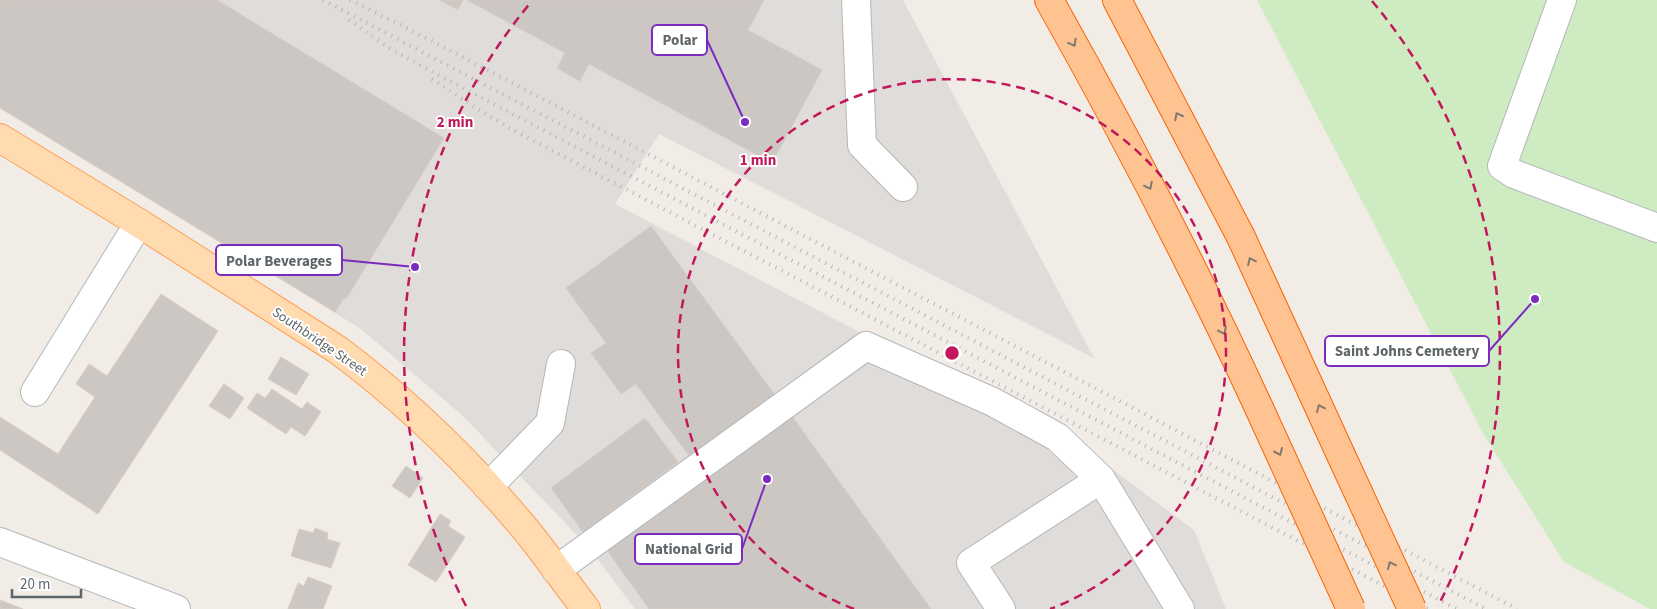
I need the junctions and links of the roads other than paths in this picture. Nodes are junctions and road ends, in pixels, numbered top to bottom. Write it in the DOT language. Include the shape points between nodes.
graph roads {
  1 [pos="856,0"];
  2 [pos="1049,0"];
  3 [pos="1117,0"];
  4 [pos="1562,0"];
  5 [pos="0,138"];
  6 [pos="903,187"];
  7 [pos="139,223"];
  8 [pos="1657,228"];
  9 [pos="561,364"];
  10 [pos="35,392"];
  11 [pos="1101,479"];
  12 [pos="488,487"];
  13 [pos="0,542"];
  14 [pos="556,570"];
  15 [pos="176,609"];
  16 [pos="586,609"];
  17 [pos="1001,609"];
  18 [pos="1180,609"];
  19 [pos="1351,609"];
  20 [pos="1412,609"];
  1 -- 6 [label="street" via="862,144"];
  2 -- 19 [label="highway, one-way, bridge" via="1091,74 1218,320"];
  20 -- 3 [label="highway, one-way, bridge" via="1241,237"];
  4 -- 8 [label="street" via="1502,166 1514,174"];
  5 -- 7 [label="main road, Southbridge Street"];
  7 -- 10 [label="street"];
  7 -- 12 [label="main road, Southbridge Street" via="369,373 431,428"];
  9 -- 12 [label="street" via="550,423"];
  11 -- 14 [label="street" via="1057,437 993,402 866,346"];
  11 -- 17 [label="street" via="971,563"];
  11 -- 18 [label="street"];
  12 -- 14 [label="main road, Southbridge Street" via="522,524"];
  13 -- 15 [label="street"];
  14 -- 16 [label="main road, Southbridge Street"];
}
